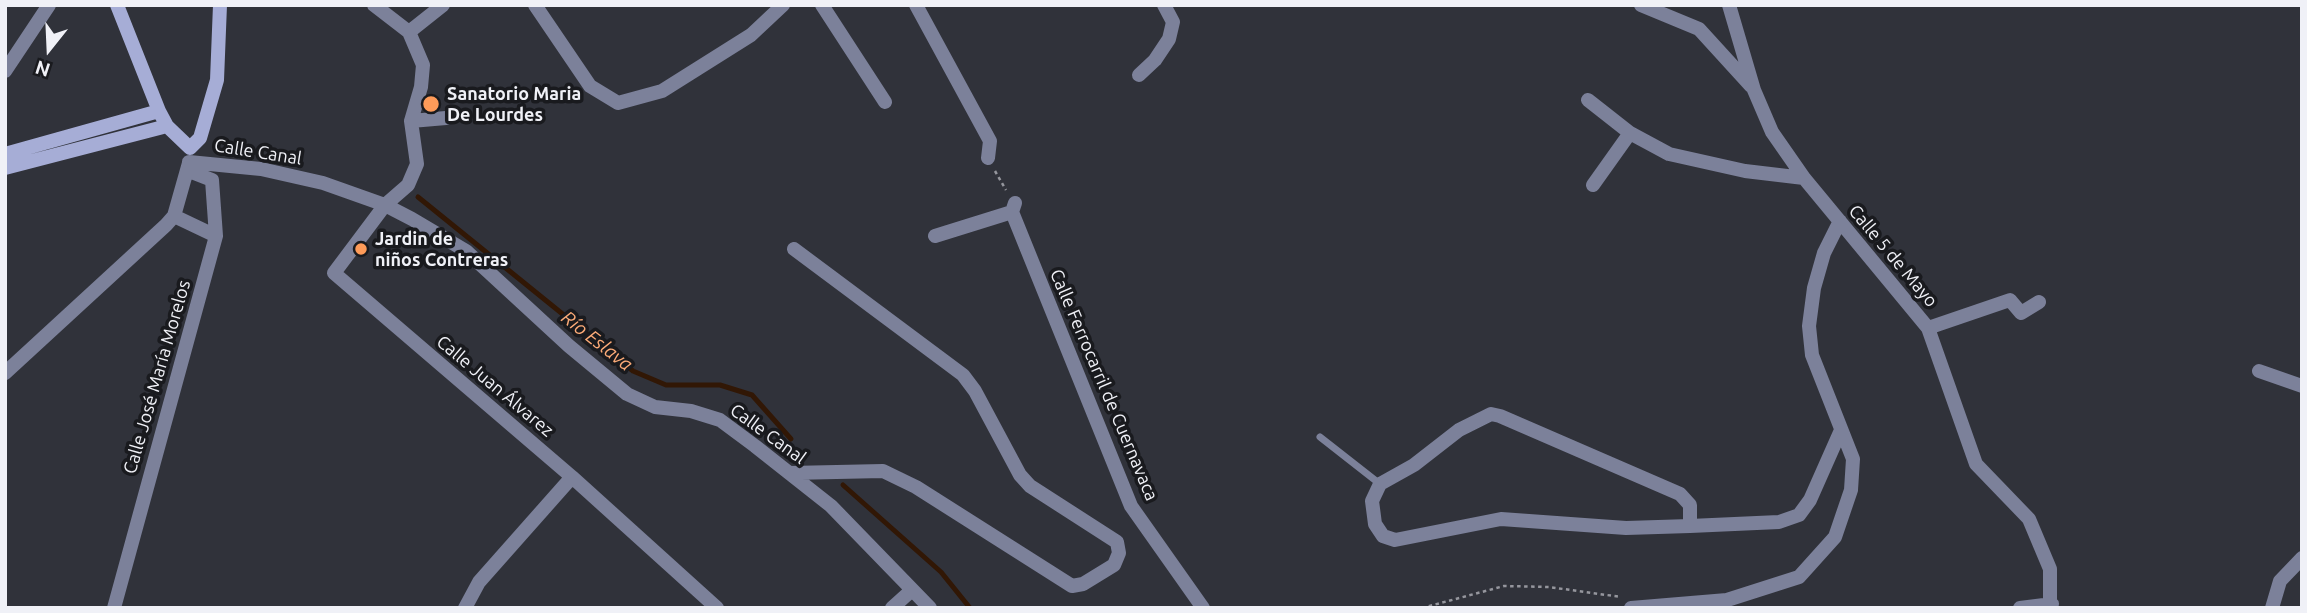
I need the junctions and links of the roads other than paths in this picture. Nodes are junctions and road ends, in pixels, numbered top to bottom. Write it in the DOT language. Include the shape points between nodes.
graph roads {
  1 [pos="49,5"];
  2 [pos="117,5"];
  3 [pos="220,5"];
  4 [pos="374,5"];
  5 [pos="443,5"];
  6 [pos="535,5"];
  7 [pos="783,5"];
  8 [pos="822,5"];
  9 [pos="916,5"];
  10 [pos="1164,5"];
  11 [pos="1641,5"];
  12 [pos="1729,5"];
  13 [pos="409,32"];
  14 [pos="5,71"];
  15 [pos="1139,75"];
  16 [pos="1754,90"];
  17 [pos="1588,100"];
  18 [pos="886,102"];
  19 [pos="159,111"];
  20 [pos="446,118"];
  21 [pos="411,121"];
  22 [pos="167,126"];
  23 [pos="1630,133"];
  24 [pos="16,155"];
  25 [pos="988,158"];
  26 [pos="189,160"];
  27 [pos="5,168"];
  28 [pos="1804,178"];
  29 [pos="1593,186"];
  30 [pos="385,205"];
  31 [pos="174,216"];
  32 [pos="1840,221"];
  33 [pos="216,236"];
  34 [pos="935,236"];
  35 [pos="794,249"];
  36 [pos="2039,302"];
  37 [pos="1928,328"];
  38 [pos="6,369"];
  39 [pos="2259,371"];
  40 [pos="2302,386"];
  41 [pos="1841,430"];
  42 [pos="1320,436"];
  43 [pos="790,473"];
  44 [pos="572,477"];
  45 [pos="1380,484"];
  46 [pos="1690,526"];
  47 [pos="2302,558"];
  48 [pos="912,590"];
  49 [pos="1632,603"];
  50 [pos="2051,606"];
  51 [pos="114,608"];
  52 [pos="465,608"];
  53 [pos="717,608"];
  54 [pos="892,608"];
  55 [pos="930,608"];
  56 [pos="1203,608"];
  57 [pos="2020,608"];
  58 [pos="2272,608"];
  1 -- 14 [label="street"];
  2 -- 19 [label="street"];
  3 -- 26 [label="street" via="217,79"];
  4 -- 13 [label="street"];
  5 -- 13 [label="street"];
  6 -- 7 [label="street" via="590,86 618,103 662,91 751,34"];
  8 -- 18 [label="street"];
  9 -- 25 [label="street" via="990,141"];
  10 -- 15 [label="street" via="1172,22 1169,39"];
  11 -- 16 [label="street" via="1699,29"];
  12 -- 16 [label="street, Calle 5 de Mayo"];
  13 -- 21 [label="street" via="423,65"];
  16 -- 28 [label="street, Calle 5 de Mayo" via="1772,132"];
  17 -- 23 [label="street"];
  19 -- 22 [label="street"];
  19 -- 24 [label="street"];
  20 -- 21 [label="street"];
  21 -- 30 [label="street, Calle Juan Álvarez" via="417,164 408,185"];
  22 -- 24 [label="street"];
  22 -- 26 [label="street"];
  23 -- 28 [label="street" via="1669,153 1745,171"];
  23 -- 29 [label="street"];
  24 -- 27 [label="street"];
  26 -- 30 [label="street, Calle Canal" via="323,183"];
  26 -- 31 [label="street"];
  26 -- 33 [label="street, Calle José María Morelos" via="212,180"];
  28 -- 32 [label="street, Calle 5 de Mayo"];
  30 -- 43 [label="street, Calle Canal" via="466,251 627,394 655,407 720,420"];
  30 -- 44 [label="street, Calle Juan Álvarez" via="334,274"];
  31 -- 33 [label="street"];
  31 -- 38 [label="street"];
  32 -- 37 [label="street, Calle 5 de Mayo"];
  32 -- 41 [label="street" via="1824,253 1809,326 1812,355"];
  33 -- 51 [label="street, Calle José María Morelos"];
  34 -- 56 [label="street, Calle Ferrocarril de Cuernavaca" via="1013,207 1131,506"];
  35 -- 43 [label="street" via="963,375 1020,475 1117,541 1119,553 1114,565 1072,586 883,471"];
  36 -- 37 [label="street" via="2021,313 2010,300"];
  37 -- 50 [label="street, Calle 5 de Mayo" via="1976,464 2029,519 2050,569"];
  39 -- 40 [label="street"];
  41 -- 46 [label="street" via="1799,515 1779,522"];
  41 -- 49 [label="street" via="1853,459 1852,490 1835,537 1799,577 1727,600"];
  42 -- 45 [label="lane"];
  43 -- 48 [label="street, Calle Canal" via="831,506"];
  44 -- 52 [label="street" via="479,582"];
  44 -- 53 [label="street, Calle Juan Álvarez"];
  45 -- 46 [label="street" via="1371,501 1375,524 1383,536 1395,540 1501,519 1626,528"];
  45 -- 46 [label="street" via="1479,418 1500,416 1680,494 1690,505"];
  47 -- 58 [label="street" via="2280,581"];
  48 -- 54 [label="street"];
  48 -- 55 [label="street, Calle Canal"];
  50 -- 57 [label="street"];
}
